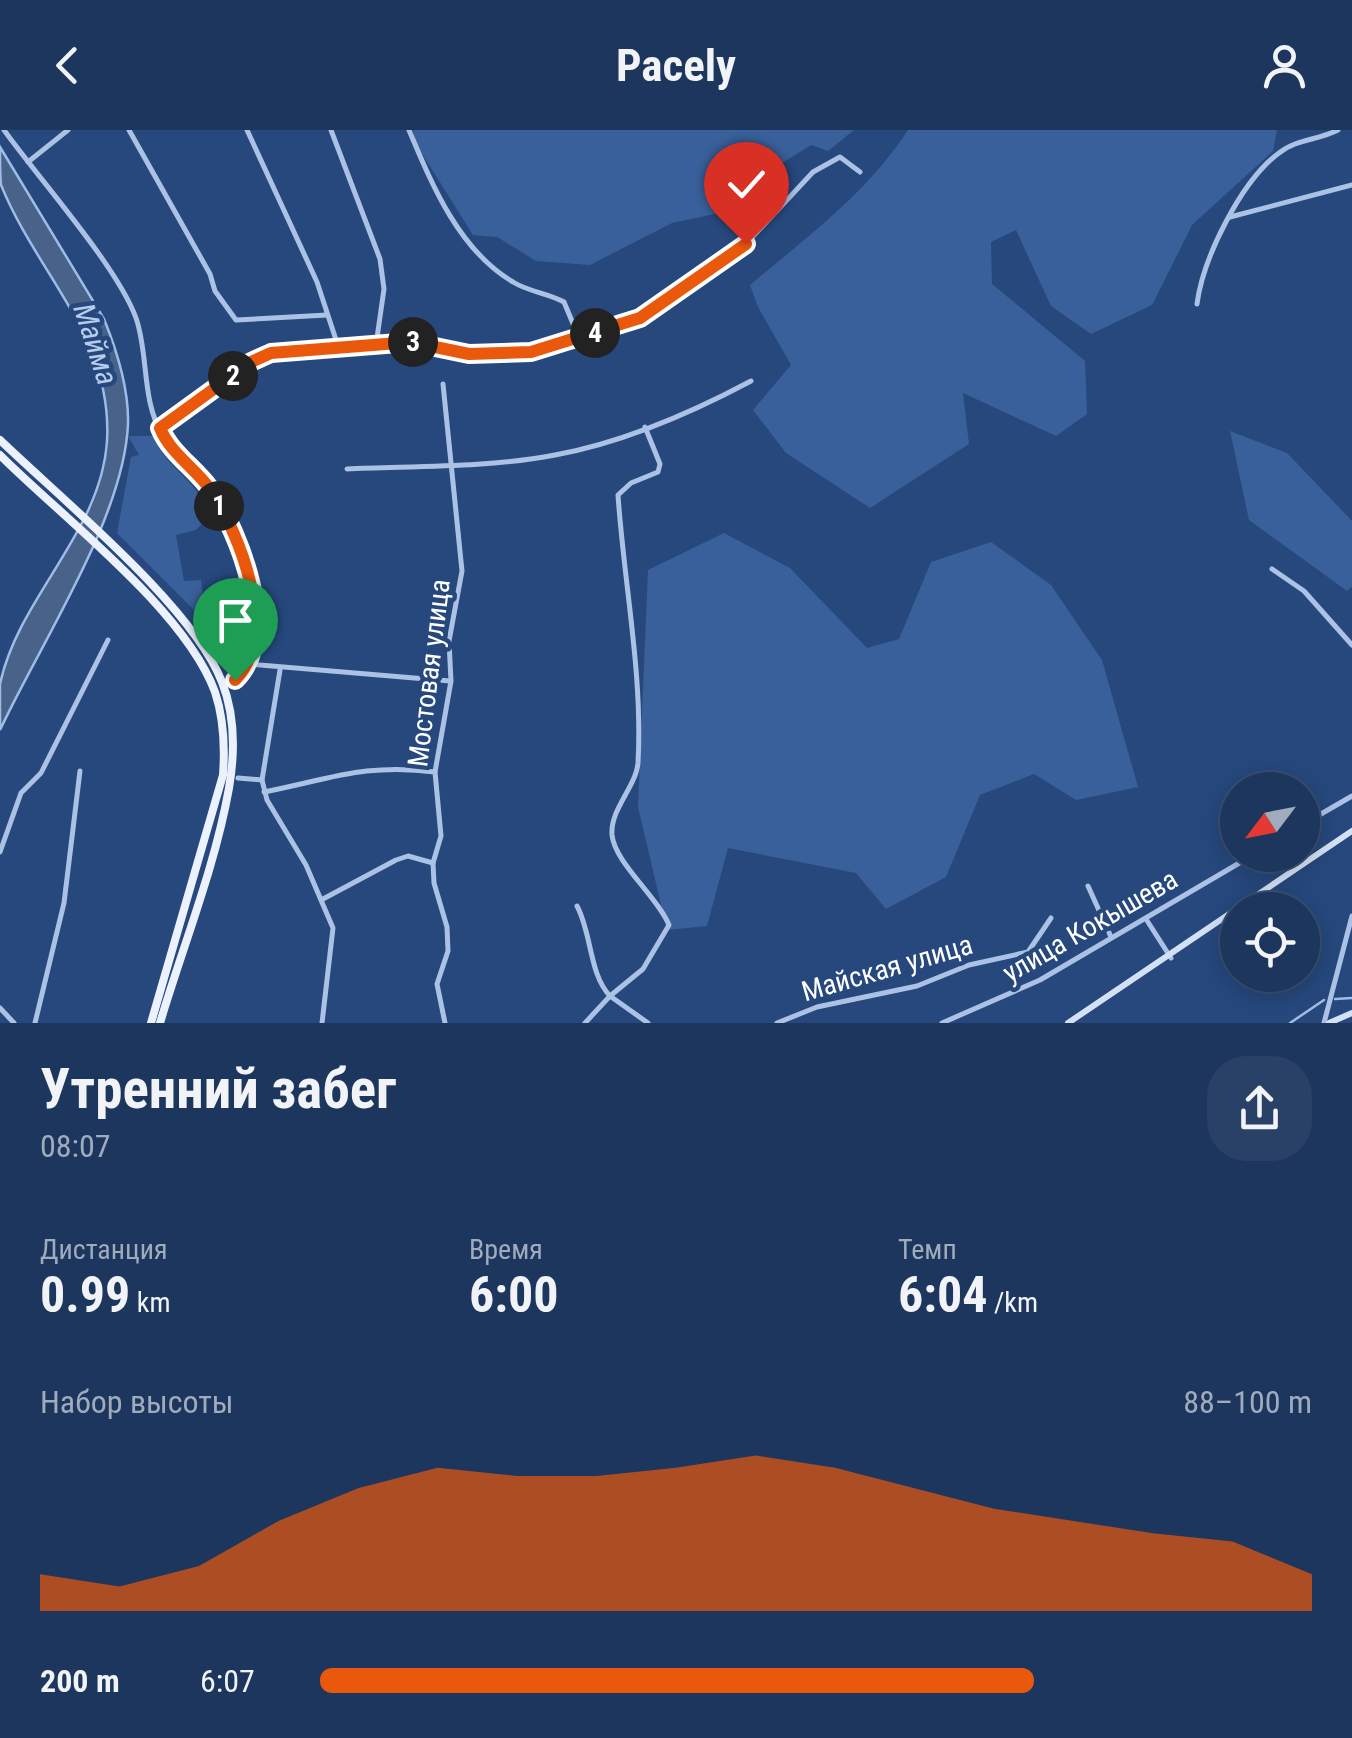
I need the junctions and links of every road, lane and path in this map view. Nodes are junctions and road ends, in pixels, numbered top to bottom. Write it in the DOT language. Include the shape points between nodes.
graph roads {
  1 [pos="4,130"];
  2 [pos="68,130"];
  3 [pos="129,130"];
  4 [pos="247,130"];
  5 [pos="331,130"];
  6 [pos="409,130"];
  7 [pos="1338,130"];
  8 [pos="28,162"];
  9 [pos="860,172"];
  10 [pos="1352,185"];
  11 [pos="1230,217"];
  12 [pos="1196,304"];
  13 [pos="327,315"];
  14 [pos="580,338"];
  15 [pos="376,345"];
  16 [pos="338,346"];
  17 [pos="750,382"];
  18 [pos="442,384"];
  19 [pos="646,427"];
  20 [pos="160,428"];
  21 [pos="0,440"];
  22 [pos="0,456"];
  23 [pos="449,465"];
  24 [pos="347,469"];
  25 [pos="1272,568"];
  26 [pos="108,640"];
  27 [pos="1352,645"];
  28 [pos="249,664"];
  29 [pos="280,670"];
  30 [pos="451,681"];
  31 [pos="218,687"];
  32 [pos="80,771"];
  33 [pos="436,772"];
  34 [pos="238,778"];
  35 [pos="262,780"];
  36 [pos="264,792"];
  37 [pos="1352,796"];
  38 [pos="1320,815"];
  39 [pos="1352,830"];
  40 [pos="0,852"];
  41 [pos="434,862"];
  42 [pos="1225,872"];
  43 [pos="1088,886"];
  44 [pos="323,899"];
  45 [pos="577,906"];
  46 [pos="1352,916"];
  47 [pos="1051,918"];
  48 [pos="1146,919"];
  49 [pos="1111,937"];
  50 [pos="1170,958"];
  51 [pos="610,996"];
  52 [pos="0,1008"];
  53 [pos="1352,1013"];
  54 [pos="14,1023"];
  55 [pos="35,1023"];
  56 [pos="151,1023"];
  57 [pos="160,1023"];
  58 [pos="322,1023"];
  59 [pos="445,1023"];
  60 [pos="586,1023"];
  61 [pos="648,1023"];
  62 [pos="777,1023"];
  63 [pos="942,1023"];
  64 [pos="1068,1023"];
  65 [pos="1327,1023"];
  1 -- 8 [label="street"];
  2 -- 8 [label="street"];
  3 -- 13 [label="street" via="236,320"];
  4 -- 13 [label="street"];
  5 -- 15 [label="street" via="380,259 384,289"];
  6 -- 14 [label="street" via="470,247 518,285 564,302"];
  7 -- 11 [label="street" via="1278,153"];
  8 -- 20 [label="street" via="136,318"];
  9 -- 14 [label="street" via="840,157 813,172 765,228 696,282 640,318"];
  10 -- 11 [label="street"];
  11 -- 12 [label="street" via="1200,278"];
  13 -- 16 [label="street"];
  14 -- 15 [label="street" via="521,354 469,354 411,342"];
  15 -- 16 [label="street"];
  16 -- 20 [label="street" via="271,353 251,362"];
  17 -- 19 [label="street"];
  18 -- 23 [label="street, Мостовая улица"];
  19 -- 23 [label="street" via="554,456"];
  19 -- 51 [label="street" via="658,472 630,482 618,495 636,667 638,769 612,835 670,925 642,968"];
  20 -- 28 [label="street" via="209,488 243,551 254,628"];
  21 -- 31 [label="main road" via="175,613 213,663"];
  22 -- 31 [label="main road" via="161,612"];
  23 -- 24 [label="street"];
  23 -- 30 [label="street, Мостовая улица" via="462,571 449,641"];
  25 -- 27 [label="street" via="1304,591"];
  26 -- 40 [label="street" via="41,773 21,793"];
  28 -- 29 [label="street"];
  28 -- 31 [label="street"];
  29 -- 30 [label="street"];
  29 -- 35 [label="street"];
  30 -- 33 [label="street, Мостовая улица"];
  31 -- 56 [label="main road" via="222,775"];
  31 -- 57 [label="main road" via="232,737 230,785"];
  32 -- 55 [label="street" via="64,904"];
  33 -- 36 [label="street" via="346,771"];
  33 -- 41 [label="street, Мостовая улица" via="441,836"];
  34 -- 35 [label="street"];
  35 -- 36 [label="street"];
  36 -- 44 [label="street"];
  37 -- 38 [label="street"];
  39 -- 50 [label="street"];
  41 -- 44 [label="street" via="408,856"];
  41 -- 59 [label="street, Мостовая улица" via="447,928 438,984"];
  42 -- 48 [label="street, улица Кокышева"];
  43 -- 49 [label="street"];
  44 -- 58 [label="street" via="333,928"];
  45 -- 51 [label="street" via="600,986"];
  46 -- 65 [label="street"];
  47 -- 62 [label="street, Майская улица" via="1028,952"];
  48 -- 49 [label="street, улица Кокышева"];
  48 -- 50 [label="street"];
  49 -- 63 [label="street, улица Кокышева" via="1040,980"];
  50 -- 64 [label="street"];
  51 -- 60 [label="street"];
  51 -- 61 [label="street"];
  52 -- 54 [label="street"];
  53 -- 65 [label="street"];
}
